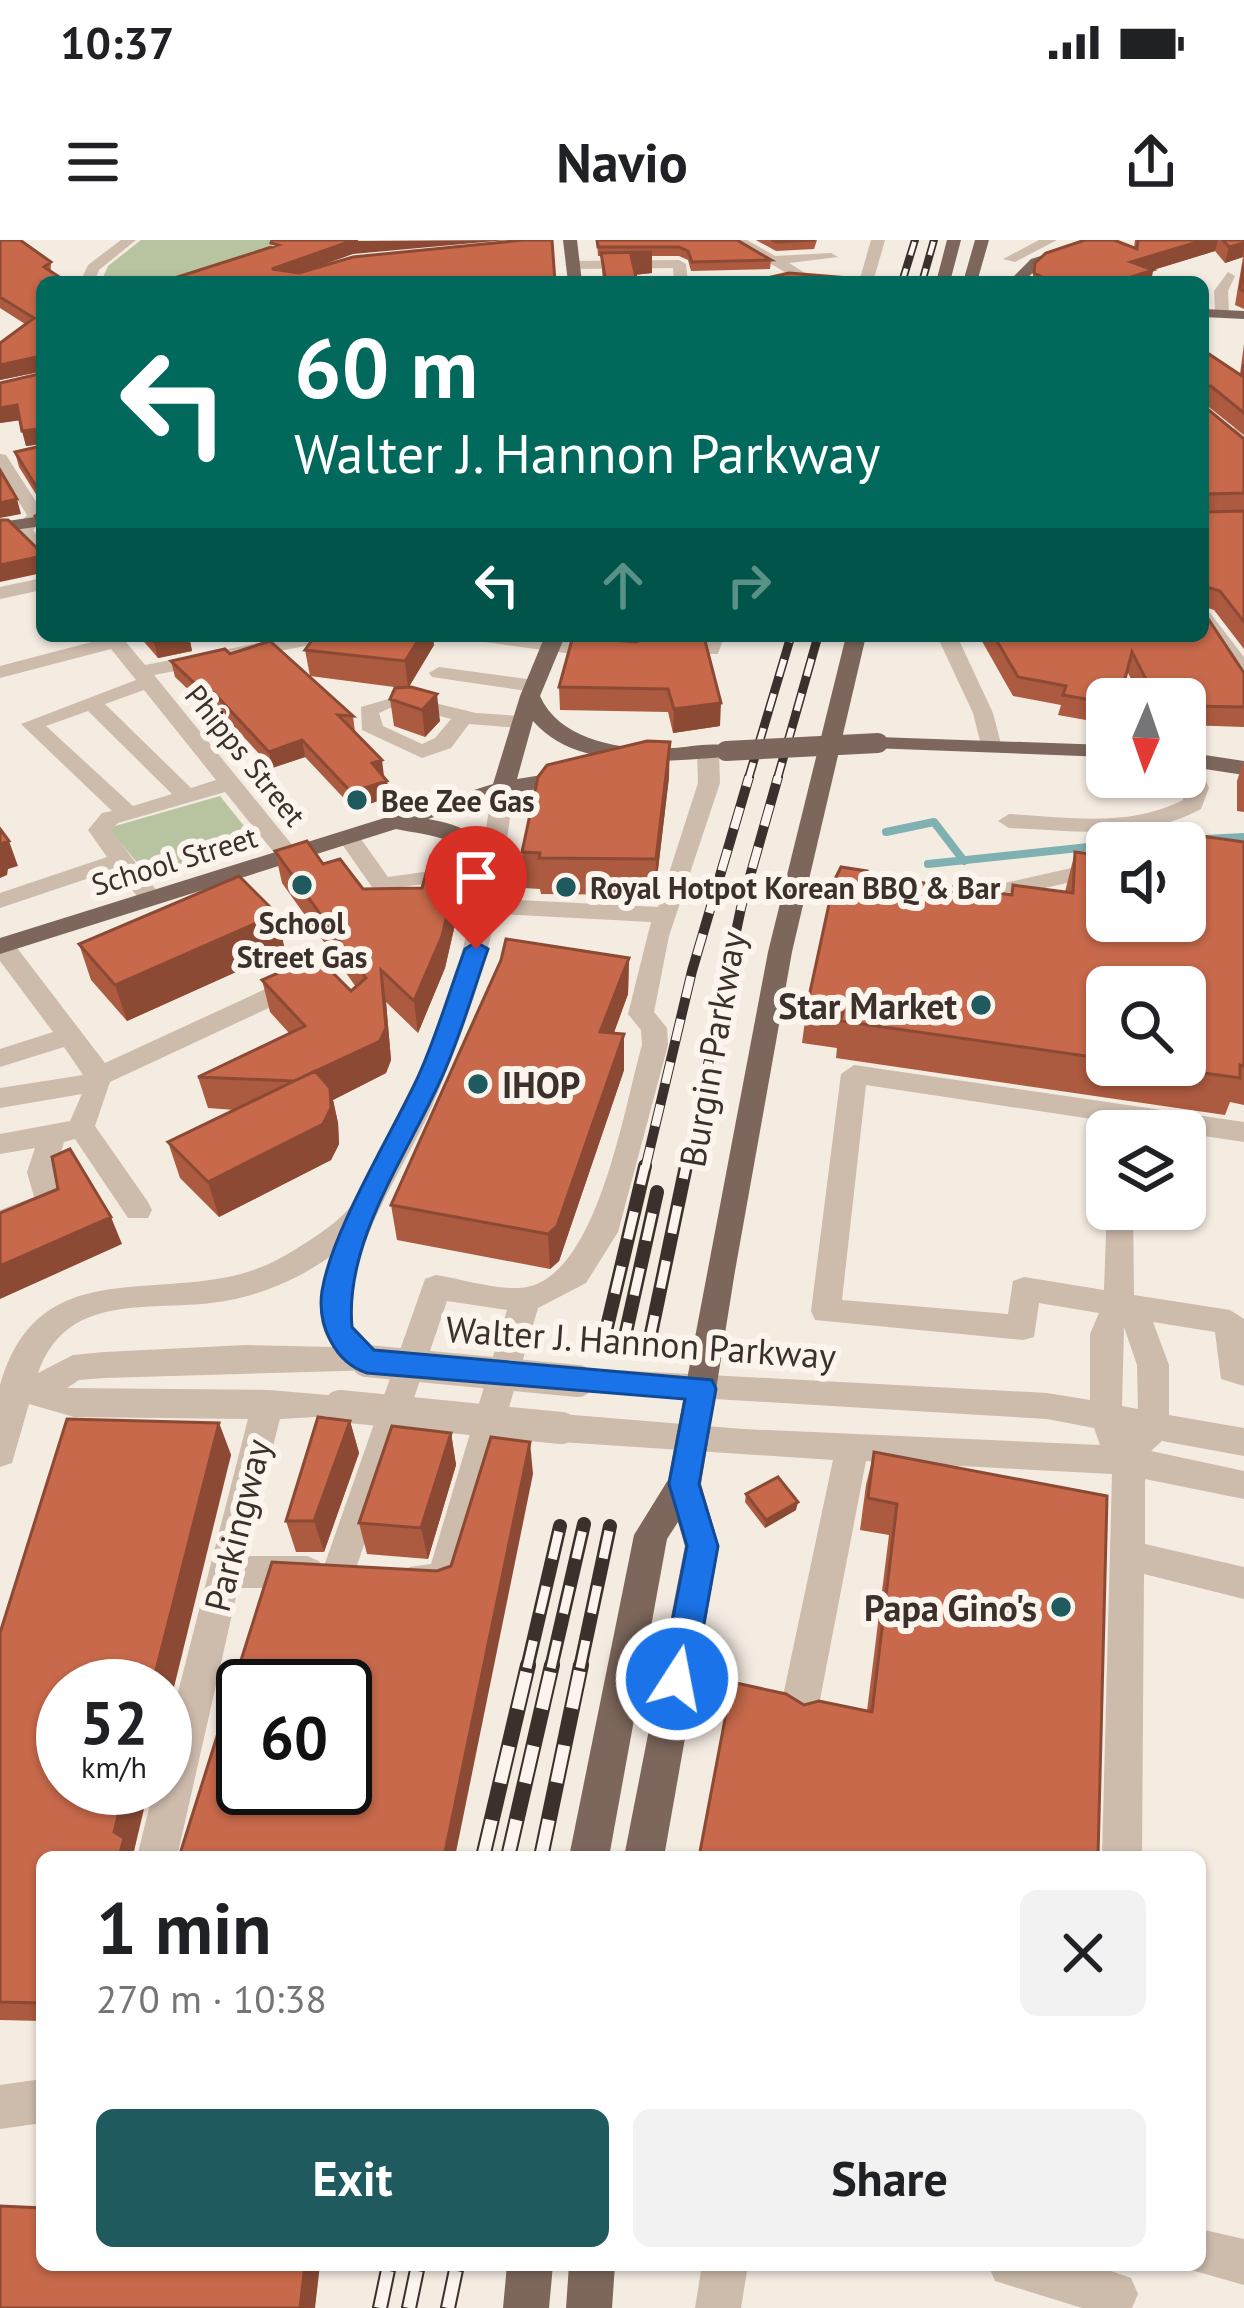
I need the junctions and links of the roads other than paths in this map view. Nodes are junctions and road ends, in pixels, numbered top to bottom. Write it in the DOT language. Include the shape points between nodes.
graph roads {
  1 [pos="130,240"];
  2 [pos="737,240"];
  3 [pos="838,240"];
  4 [pos="878,240"];
  5 [pos="954,240"];
  6 [pos="982,240"];
  7 [pos="1005,240"];
  8 [pos="1050,240"];
  9 [pos="1104,241"];
  10 [pos="570,242"];
  11 [pos="552,244"];
  12 [pos="831,257"];
  13 [pos="1010,259"];
  14 [pos="773,260"];
  15 [pos="572,265"];
  16 [pos="1030,265"];
  17 [pos="90,276"];
  18 [pos="574,276"];
  19 [pos="673,276"];
  20 [pos="801,276"];
  21 [pos="823,276"];
  22 [pos="868,276"];
  23 [pos="945,276"];
  24 [pos="972,276"];
  25 [pos="1020,276"];
  26 [pos="1228,276"];
  27 [pos="1209,301"];
  28 [pos="1222,306"];
  29 [pos="1209,311"];
  30 [pos="1244,315"];
  31 [pos="1209,416"];
  32 [pos="1235,433"];
  33 [pos="1244,450"];
  34 [pos="6,459"];
  35 [pos="36,522"];
  36 [pos="0,527"];
  37 [pos="36,546"];
  38 [pos="36,585"];
  39 [pos="0,593"];
  40 [pos="1209,625"];
  41 [pos="103,642"];
  42 [pos="115,642"];
  43 [pos="299,642"];
  44 [pos="552,642"];
  45 [pos="712,642"];
  46 [pos="854,642"];
  47 [pos="950,642"];
  48 [pos="652,648"];
  49 [pos="1244,670"];
  50 [pos="0,672"];
  51 [pos="439,673"];
  52 [pos="144,677"];
  53 [pos="532,691"];
  54 [pos="93,704"];
  55 [pos="464,717"];
  56 [pos="521,722"];
  57 [pos="188,731"];
  58 [pos="990,744"];
  59 [pos="141,747"];
  60 [pos="1086,750"];
  61 [pos="717,752"];
  62 [pos="667,756"];
  63 [pos="1206,762"];
  64 [pos="1244,768"];
  65 [pos="230,783"];
  66 [pos="503,788"];
  67 [pos="186,795"];
  68 [pos="1194,798"];
  69 [pos="129,814"];
  70 [pos="1009,821"];
  71 [pos="392,823"];
  72 [pos="348,837"];
  73 [pos="289,856"];
  74 [pos="120,860"];
  75 [pos="1206,862"];
  76 [pos="1244,866"];
  77 [pos="493,869"];
  78 [pos="1086,872"];
  79 [pos="937,890"];
  80 [pos="151,899"];
  81 [pos="0,901"];
  82 [pos="486,906"];
  83 [pos="667,915"];
  84 [pos="1,946"];
  85 [pos="279,992"];
  86 [pos="70,1036"];
  87 [pos="0,1058"];
  88 [pos="97,1080"];
  89 [pos="0,1098"];
  90 [pos="1086,1116"];
  91 [pos="1206,1129"];
  92 [pos="67,1132"];
  93 [pos="1244,1132"];
  94 [pos="0,1144"];
  95 [pos="367,1208"];
  96 [pos="138,1210"];
  97 [pos="0,1222"];
  98 [pos="1119,1230"];
  99 [pos="525,1301"];
  100 [pos="1119,1302"];
  101 [pos="367,1361"];
  102 [pos="1244,1373"];
  103 [pos="701,1389"];
  104 [pos="18,1393"];
  105 [pos="269,1403"];
  106 [pos="1106,1414"];
  107 [pos="1153,1422"];
  108 [pos="692,1441"];
  109 [pos="1244,1442"];
  110 [pos="852,1447"];
  111 [pos="0,1453"];
  112 [pos="1129,1460"];
  113 [pos="684,1484"];
  114 [pos="1244,1485"];
  115 [pos="1128,1555"];
  116 [pos="223,1571"];
  117 [pos="339,1572"];
  118 [pos="1244,1583"];
  119 [pos="799,1710"];
  120 [pos="159,1851"];
  121 [pos="591,1851"];
  122 [pos="645,1851"];
  123 [pos="1123,1851"];
  124 [pos="36,2102"];
  125 [pos="0,2107"];
  126 [pos="1206,2253"];
  127 [pos="1244,2262"];
  128 [pos="529,2271"];
  129 [pos="592,2271"];
  130 [pos="723,2271"];
  131 [pos="1037,2271"];
  132 [pos="1115,2289"];
  133 [pos="526,2308"];
  134 [pos="590,2308"];
  135 [pos="718,2308"];
  1 -- 17 [label="street"];
  2 -- 14 [label="street"];
  3 -- 12 [label="street"];
  4 -- 22 [label="street"];
  5 -- 23 [label="main road"];
  6 -- 24 [label="main road"];
  7 -- 13 [label="street" via="1001,250"];
  8 -- 13 [label="street"];
  9 -- 16 [label="main road"];
  10 -- 11 [label="street"];
  10 -- 15 [label="main road"];
  12 -- 14 [label="street"];
  12 -- 21 [label="street"];
  13 -- 16 [label="street"];
  14 -- 20 [label="street"];
  15 -- 18 [label="main road"];
  15 -- 19 [label="street" via="679,264"];
  16 -- 25 [label="main road"];
  26 -- 28 [label="street"];
  27 -- 28 [label="street"];
  28 -- 29 [label="main road"];
  28 -- 30 [label="main road"];
  31 -- 32 [label="street"];
  32 -- 33 [label="street"];
  34 -- 35 [label="street"];
  35 -- 36 [label="main road"];
  35 -- 37 [label="street" via="22,530"];
  38 -- 39 [label="street"];
  40 -- 49 [label="street"];
  41 -- 50 [label="street"];
  42 -- 52 [label="street, Phipps Street"];
  43 -- 52 [label="street"];
  44 -- 48 [label="street"];
  44 -- 53 [label="main road"];
  45 -- 48 [label="street" via="710,650"];
  46 -- 103 [label="main road, Burgin Parkway" via="780,940"];
  47 -- 58 [label="street"];
  51 -- 53 [label="street"];
  52 -- 54 [label="street"];
  52 -- 57 [label="street, Phipps Street"];
  53 -- 56 [label="main road"];
  53 -- 62 [label="main road" via="542,719 573,739"];
  54 -- 59 [label="street"];
  54 -- 69 [label="street" via="32,724"];
  55 -- 56 [label="street"];
  56 -- 66 [label="main road"];
  57 -- 59 [label="street"];
  57 -- 65 [label="street, Phipps Street"];
  58 -- 60 [label="main road, School Street"];
  58 -- 61 [label="main road, School Street, bridge"];
  59 -- 67 [label="street"];
  61 -- 62 [label="main road, School Street"];
  61 -- 83 [label="street"];
  62 -- 66 [label="main road, School Street"];
  63 -- 64 [label="main road"];
  65 -- 67 [label="street"];
  65 -- 73 [label="street, Phipps Street"];
  66 -- 71 [label="main road, School Street"];
  66 -- 77 [label="street"];
  67 -- 69 [label="street"];
  68 -- 70 [label="street" via="1182,812 1134,822"];
  69 -- 74 [label="street" via="99,830"];
  71 -- 72 [label="main road, School Street"];
  71 -- 77 [label="main road" via="455,832 482,849"];
  72 -- 73 [label="main road, School Street"];
  72 -- 77 [label="street" via="382,885"];
  73 -- 80 [label="main road, School Street"];
  74 -- 80 [label="street"];
  74 -- 81 [label="street"];
  75 -- 76 [label="street"];
  77 -- 82 [label="street"];
  78 -- 79 [label="street" via="982,895"];
  80 -- 84 [label="main road, School Street"];
  82 -- 83 [label="street"];
  82 -- 95 [label="street" via="439,1056"];
  83 -- 99 [label="street" via="641,1015 654,1028 655,1045 603,1232 575,1275"];
  84 -- 86 [label="street"];
  85 -- 88 [label="street"];
  86 -- 87 [label="street"];
  86 -- 88 [label="street"];
  88 -- 89 [label="street"];
  88 -- 92 [label="street" via="93,1109"];
  90 -- 100 [label="street" via="854,1074 826,1311 1023,1328 1024,1289"];
  91 -- 93 [label="street"];
  92 -- 94 [label="street"];
  92 -- 96 [label="street"];
  92 -- 97 [label="street" via="41,1172 50,1202"];
  95 -- 101 [label="street" via="340,1276 334,1317 346,1345"];
  95 -- 104 [label="street" via="308,1256 263,1279 75,1306 35,1342"];
  98 -- 100 [label="street"];
  99 -- 117 [label="street" via="436,1287"];
  99 -- 117 [label="street" via="443,1581"];
  100 -- 102 [label="street" via="1230,1322 1232,1370"];
  100 -- 106 [label="street" via="1106,1334"];
  100 -- 107 [label="street" via="1150,1343"];
  101 -- 103 [label="street, Walter J. Hannon Parkway, bridge"];
  101 -- 104 [label="street, Walter J. Hannon Parkway" via="104,1365 73,1368"];
  103 -- 106 [label="street, Walter J. Hannon Parkway"];
  103 -- 108 [label="main road, Burgin Parkway"];
  104 -- 105 [label="street" via="74,1404"];
  104 -- 111 [label="street"];
  105 -- 108 [label="street, bridge"];
  105 -- 116 [label="street, Parkingway"];
  106 -- 107 [label="street, Walter J. Hannon Parkway"];
  106 -- 112 [label="street"];
  107 -- 109 [label="street, Walter J. Hannon Parkway"];
  107 -- 112 [label="street"];
  108 -- 110 [label="street"];
  108 -- 113 [label="main road, Burgin Parkway"];
  110 -- 112 [label="street"];
  110 -- 119 [label="street"];
  112 -- 114 [label="street"];
  112 -- 115 [label="street"];
  113 -- 121 [label="main road, Burgin Parkway" via="651,1535"];
  113 -- 122 [label="main road, Burgin Parkway" via="702,1546"];
  115 -- 118 [label="street"];
  115 -- 123 [label="street"];
  116 -- 117 [label="street"];
  116 -- 120 [label="street, Parkingway"];
  124 -- 125 [label="street"];
  126 -- 127 [label="street"];
  128 -- 133 [label="main road"];
  129 -- 134 [label="main road"];
  130 -- 135 [label="street"];
  131 -- 132 [label="street"];
}
